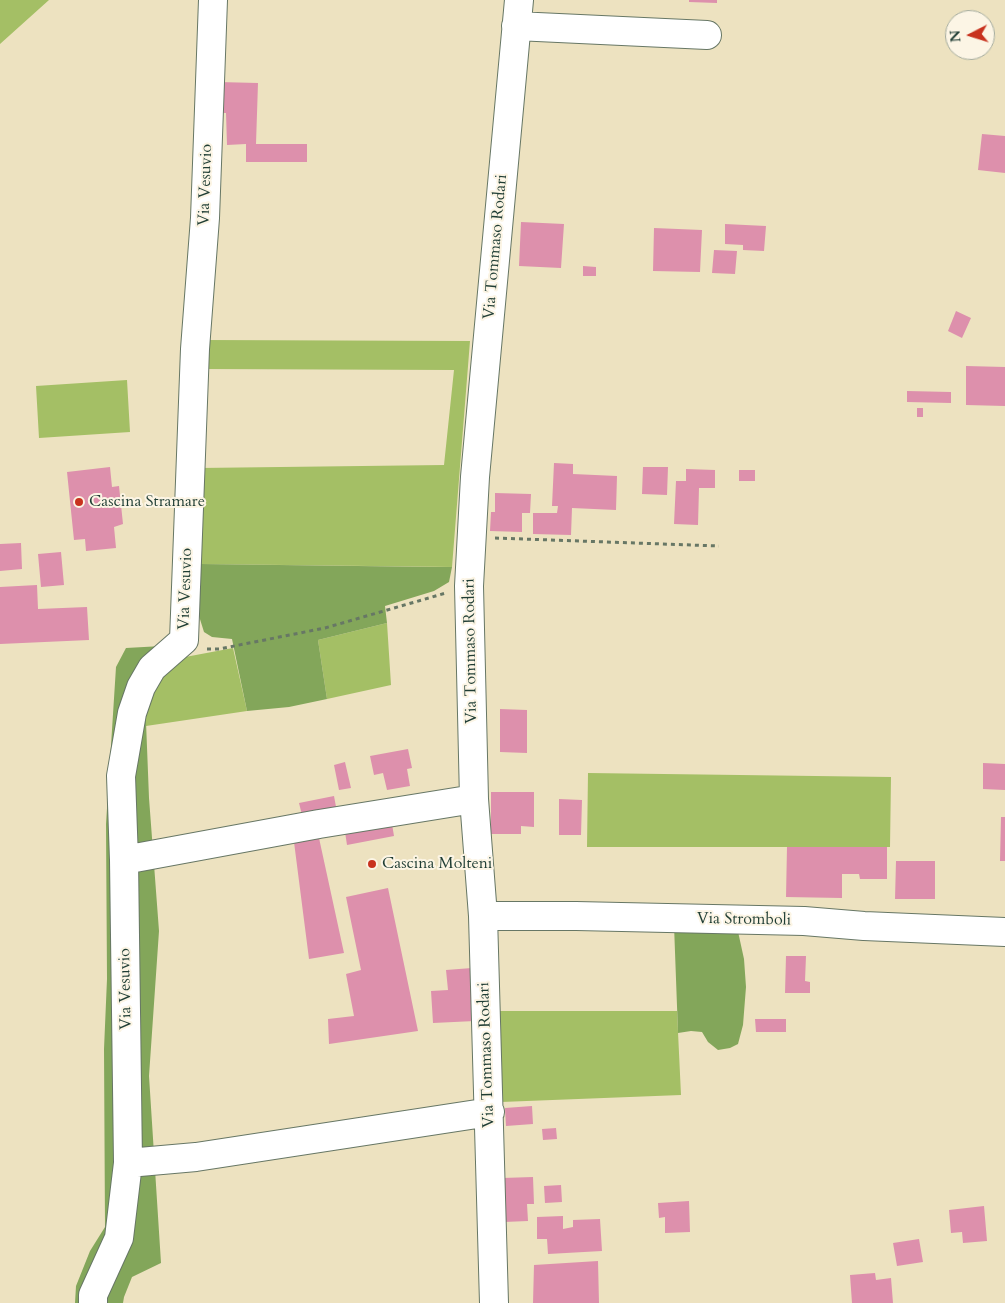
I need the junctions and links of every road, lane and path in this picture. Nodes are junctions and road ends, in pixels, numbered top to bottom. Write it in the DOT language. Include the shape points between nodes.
graph roads {
  1 [pos="213,0"];
  2 [pos="518,13"];
  3 [pos="707,35"];
  4 [pos="473,537"];
  5 [pos="719,546"];
  6 [pos="469,586"];
  7 [pos="184,640"];
  8 [pos="474,799"];
  9 [pos="124,860"];
  10 [pos="483,916"];
  11 [pos="1005,932"];
  12 [pos="490,1112"];
  13 [pos="128,1163"];
  14 [pos="93,1303"];
  15 [pos="494,1303"];
  1 -- 7 [label="street, Via Vesuvio"];
  2 -- 3 [label="street"];
  2 -- 4 [label="street, Via Tommaso Rodari" via="475,477"];
  4 -- 5 [label="path"];
  4 -- 6 [label="street, Via Tommaso Rodari"];
  6 -- 7 [label="path" via="325,628 218,649 194,648"];
  6 -- 8 [label="street, Via Tommaso Rodari"];
  7 -- 9 [label="street, Via Vesuvio" via="152,668 132,713 121,776"];
  8 -- 9 [label="street"];
  8 -- 10 [label="street, Via Tommaso Rodari"];
  9 -- 13 [label="street, Via Vesuvio"];
  10 -- 11 [label="street, Via Stromboli" via="804,921"];
  10 -- 12 [label="street, Via Tommaso Rodari"];
  12 -- 13 [label="street" via="196,1157"];
  12 -- 15 [label="street, Via Tommaso Rodari"];
  13 -- 14 [label="street, Via Vesuvio" via="120,1238 93,1295"];
}
